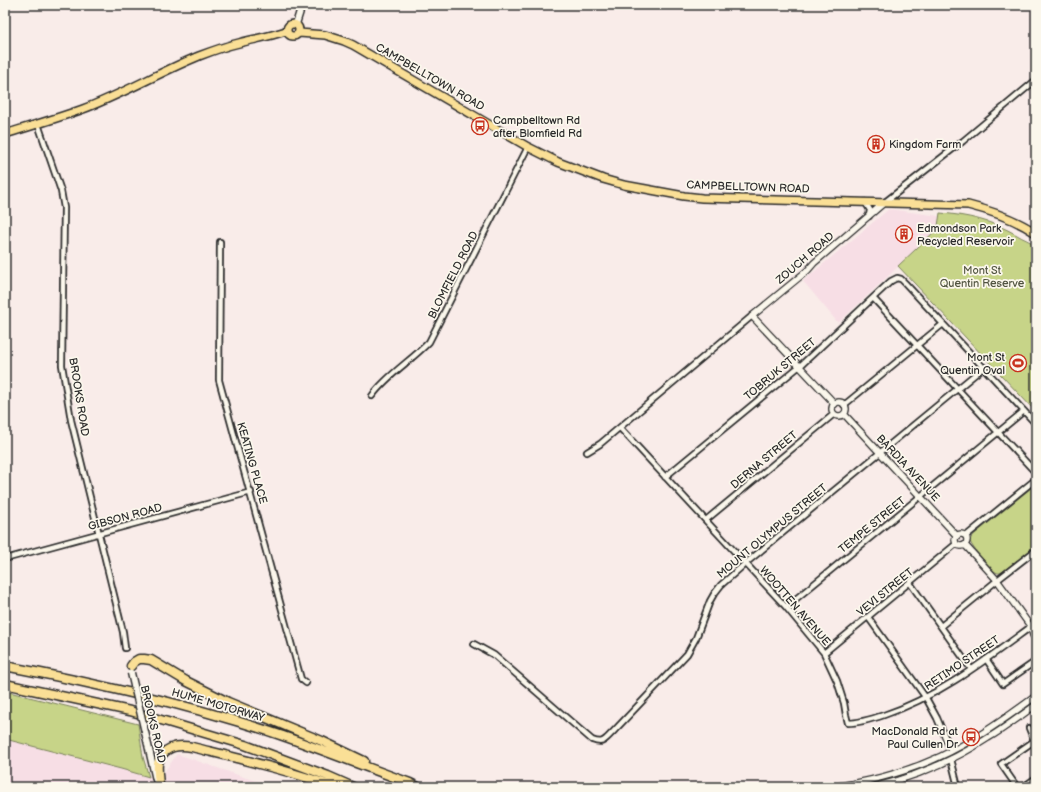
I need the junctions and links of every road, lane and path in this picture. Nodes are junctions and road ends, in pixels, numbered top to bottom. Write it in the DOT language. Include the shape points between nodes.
graph roads {
  1 [pos="302,5"];
  2 [pos="296,24"];
  3 [pos="286,31"];
  4 [pos="298,33"];
  5 [pos="1036,80"];
  6 [pos="38,124"];
  7 [pos="5,134"];
  8 [pos="528,147"];
  9 [pos="865,202"];
  10 [pos="885,202"];
  11 [pos="869,216"];
  12 [pos="1036,233"];
  13 [pos="220,242"];
  14 [pos="873,298"];
  15 [pos="752,316"];
  16 [pos="943,324"];
  17 [pos="918,345"];
  18 [pos="800,367"];
  19 [pos="984,367"];
  20 [pos="958,388"];
  21 [pos="372,396"];
  22 [pos="835,404"];
  23 [pos="844,404"];
  24 [pos="1024,411"];
  25 [pos="834,414"];
  26 [pos="844,414"];
  27 [pos="1036,424"];
  28 [pos="620,428"];
  29 [pos="999,432"];
  30 [pos="587,452"];
  31 [pos="880,453"];
  32 [pos="1036,473"];
  33 [pos="665,477"];
  34 [pos="1036,479"];
  35 [pos="251,492"];
  36 [pos="920,497"];
  37 [pos="706,520"];
  38 [pos="99,533"];
  39 [pos="956,536"];
  40 [pos="966,536"];
  41 [pos="956,544"];
  42 [pos="965,545"];
  43 [pos="1036,550"];
  44 [pos="5,559"];
  45 [pos="746,563"];
  46 [pos="997,580"];
  47 [pos="910,583"];
  48 [pos="786,607"];
  49 [pos="868,617"];
  50 [pos="941,626"];
  51 [pos="1034,627"];
  52 [pos="1036,639"];
  53 [pos="474,644"];
  54 [pos="125,648"];
  55 [pos="824,653"];
  56 [pos="986,659"];
  57 [pos="1036,661"];
  58 [pos="5,666"];
  59 [pos="971,669"];
  60 [pos="131,670"];
  61 [pos="306,683"];
  62 [pos="5,684"];
  63 [pos="1036,696"];
  64 [pos="926,698"];
  65 [pos="1036,705"];
  66 [pos="848,723"];
  67 [pos="1029,728"];
  68 [pos="1035,744"];
  69 [pos="951,751"];
  70 [pos="952,759"];
  71 [pos="1036,778"];
  72 [pos="414,785"];
  73 [pos="158,787"];
  74 [pos="335,787"];
  75 [pos="353,787"];
  76 [pos="832,787"];
  77 [pos="874,787"];
  78 [pos="958,787"];
  79 [pos="1017,787"];
  80 [pos="1023,787"];
  1 -- 2 [label="main road"];
  2 -- 3 [label="main road" via="289,24"];
  2 -- 4 [label="main road"];
  3 -- 4 [label="main road" via="291,36"];
  3 -- 6 [label="main road" via="205,54 83,109"];
  4 -- 8 [label="main road, CAMPBELLTOWN ROAD" via="325,35 353,45"];
  5 -- 10 [label="street, ZOUCH ROAD"];
  6 -- 7 [label="main road"];
  6 -- 38 [label="street, BROOKS ROAD" via="61,191 64,208 62,365 70,420"];
  8 -- 9 [label="main road, CAMPBELLTOWN ROAD" via="558,162 603,179 684,196"];
  8 -- 21 [label="street, BLOMFIELD ROAD" via="429,342 379,386"];
  9 -- 10 [label="main road, CAMPBELLTOWN ROAD"];
  9 -- 11 [label="street" via="870,210"];
  10 -- 11 [label="street, ZOUCH ROAD"];
  10 -- 12 [label="main road, CAMPBELLTOWN ROAD" via="968,205 1012,219"];
  11 -- 15 [label="street, ZOUCH ROAD"];
  13 -- 35 [label="street, KEATING PLACE" via="219,380"];
  14 -- 16 [label="street, TOBRUK STREET" via="894,279 901,279"];
  14 -- 17 [label="street"];
  14 -- 18 [label="street, TOBRUK STREET"];
  15 -- 18 [label="street"];
  15 -- 28 [label="street, ZOUCH ROAD"];
  16 -- 17 [label="street"];
  16 -- 19 [label="street"];
  17 -- 20 [label="street"];
  17 -- 23 [label="street"];
  18 -- 22 [label="street"];
  18 -- 33 [label="street, TOBRUK STREET"];
  19 -- 20 [label="street, MOUNT OLYMPUS STREET"];
  19 -- 24 [label="street"];
  20 -- 29 [label="street"];
  20 -- 31 [label="street, MOUNT OLYMPUS STREET"];
  22 -- 23 [label="street"];
  22 -- 25 [label="street"];
  23 -- 26 [label="street"];
  24 -- 27 [label="street"];
  24 -- 29 [label="street, TEMPE STREET"];
  25 -- 26 [label="street"];
  25 -- 37 [label="street, DERNA STREET"];
  26 -- 31 [label="street, BARDIA AVENUE"];
  28 -- 30 [label="street, ZOUCH ROAD"];
  28 -- 33 [label="street, WOOTTEN AVENUE"];
  29 -- 32 [label="street"];
  29 -- 36 [label="street, TEMPE STREET"];
  31 -- 36 [label="street, BARDIA AVENUE"];
  31 -- 45 [label="street, MOUNT OLYMPUS STREET"];
  33 -- 37 [label="street, WOOTTEN AVENUE"];
  34 -- 40 [label="street"];
  35 -- 38 [label="street, GIBSON ROAD"];
  35 -- 61 [label="street, KEATING PLACE" via="301,678"];
  36 -- 39 [label="street, BARDIA AVENUE"];
  36 -- 48 [label="street, TEMPE STREET"];
  37 -- 45 [label="street, WOOTTEN AVENUE"];
  38 -- 44 [label="street, GIBSON ROAD"];
  38 -- 54 [label="street, BROOKS ROAD" via="124,634"];
  39 -- 40 [label="street"];
  39 -- 41 [label="street"];
  40 -- 42 [label="street"];
  41 -- 42 [label="street"];
  41 -- 47 [label="street, VEVI STREET"];
  42 -- 46 [label="street"];
  43 -- 46 [label="street"];
  45 -- 48 [label="street, WOOTTEN AVENUE"];
  45 -- 53 [label="street, MOUNT OLYMPUS STREET" via="714,594 688,654 602,742 592,740 494,655"];
  46 -- 50 [label="street"];
  46 -- 51 [label="street"];
  47 -- 49 [label="street, VEVI STREET"];
  47 -- 50 [label="street"];
  48 -- 55 [label="street, WOOTTEN AVENUE"];
  49 -- 55 [label="street, VEVI STREET"];
  49 -- 64 [label="street"];
  50 -- 59 [label="street"];
  51 -- 52 [label="street" via="1033,635"];
  51 -- 56 [label="street, RETIMO STREET"];
  55 -- 66 [label="street, WOOTTEN AVENUE" via="837,681"];
  56 -- 57 [label="street" via="1003,684"];
  56 -- 59 [label="street, RETIMO STREET"];
  58 -- 72 [label="highway, HUME MOTORWAY" via="148,697 226,718 283,736"];
  59 -- 64 [label="street, RETIMO STREET"];
  60 -- 72 [label="highway" via="135,661 151,660 223,700 322,741"];
  60 -- 73 [label="main road, BROOKS ROAD, bridge"];
  62 -- 75 [label="highway" via="151,717 245,745"];
  63 -- 69 [label="street" via="977,737"];
  64 -- 66 [label="street, RETIMO STREET" via="885,715"];
  64 -- 69 [label="street"];
  65 -- 70 [label="street" via="989,738"];
  67 -- 68 [label="street"];
  68 -- 79 [label="street" via="1001,764"];
  69 -- 76 [label="street" via="907,770 864,782"];
  70 -- 77 [label="street" via="911,776"];
  70 -- 78 [label="street"];
  71 -- 80 [label="street"];
  73 -- 74 [label="highway" via="161,757 169,749 181,746 258,763"];
}
